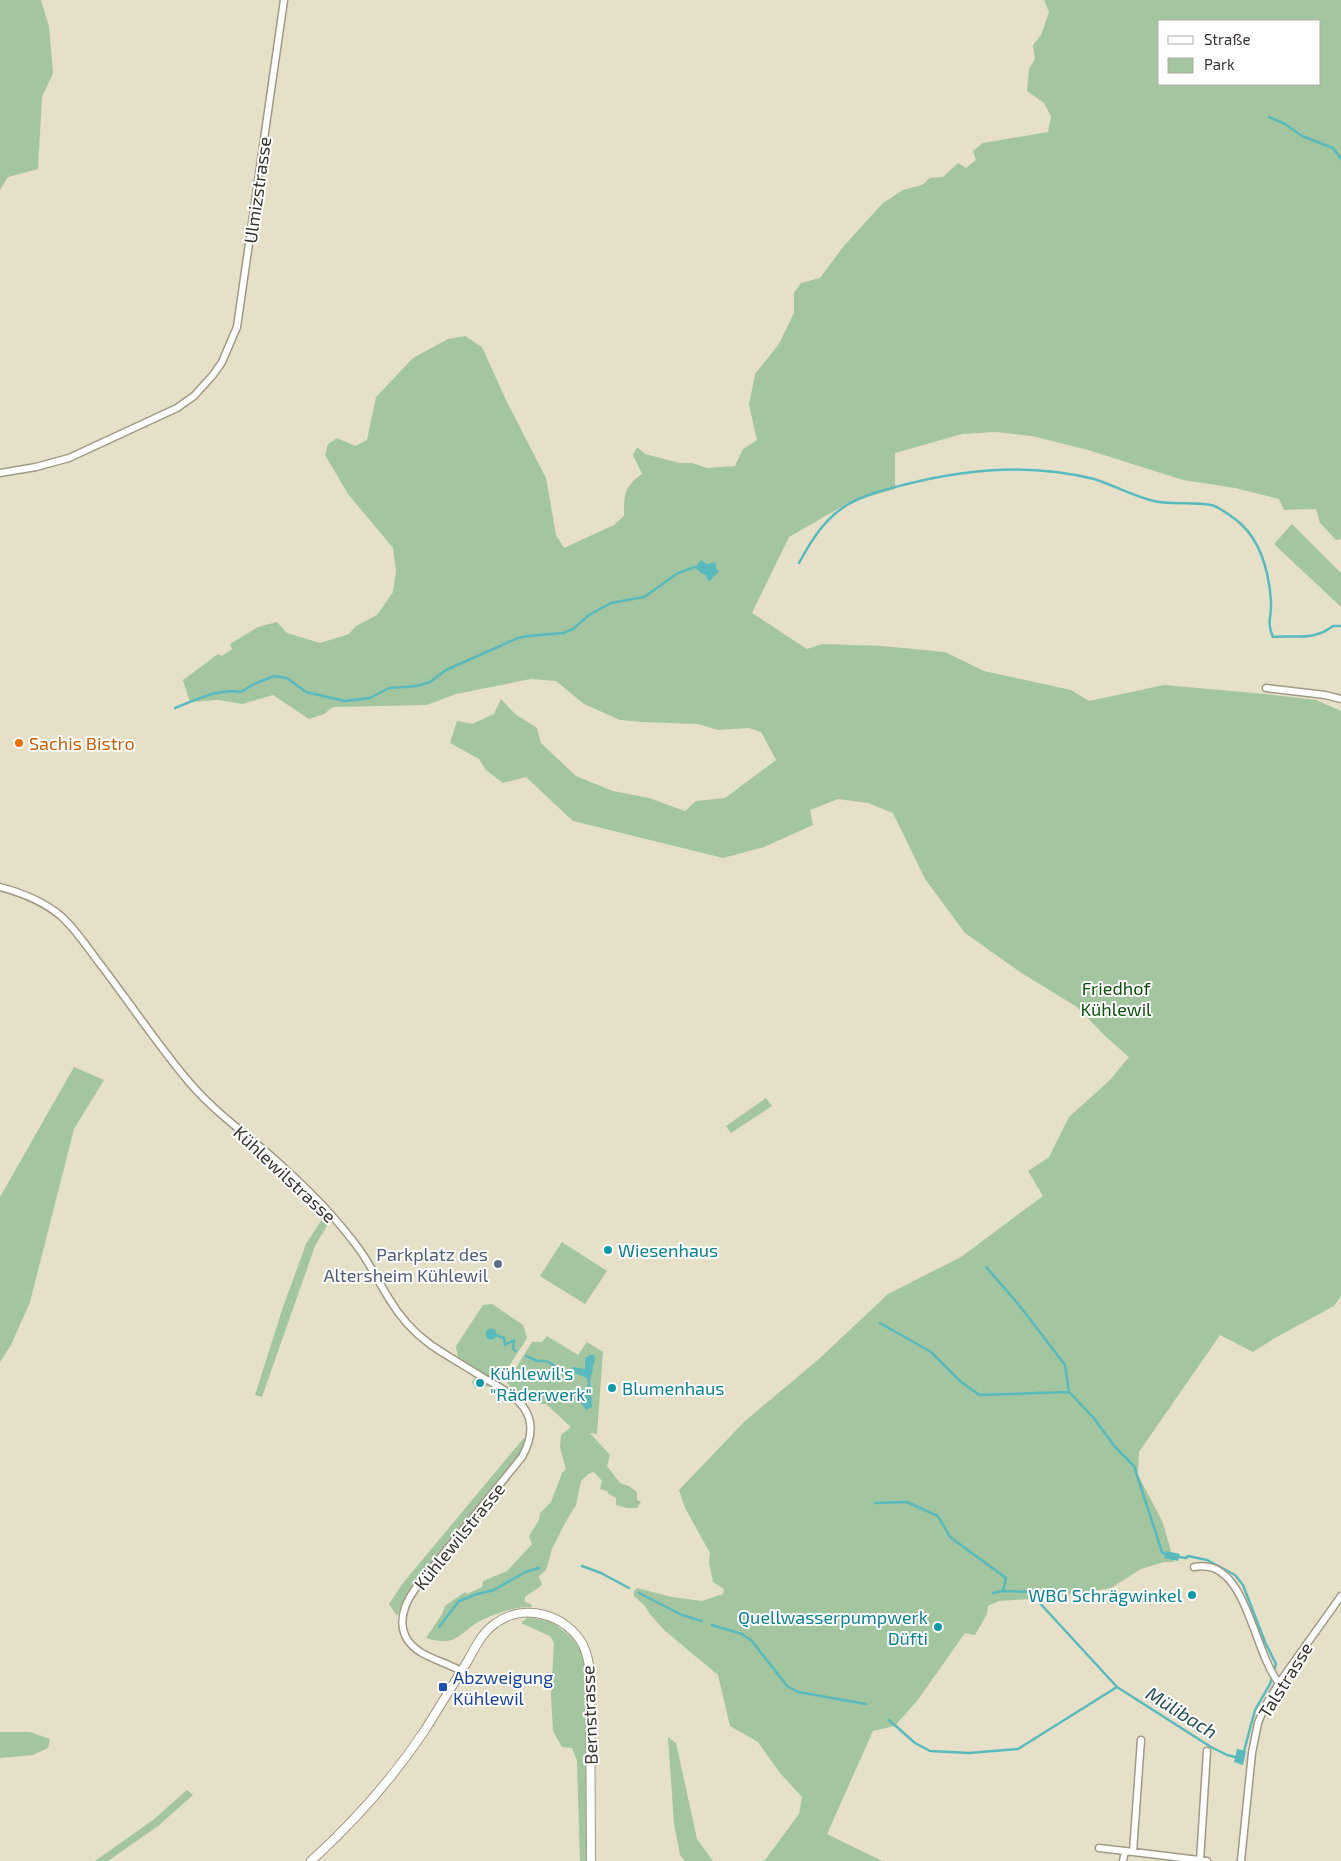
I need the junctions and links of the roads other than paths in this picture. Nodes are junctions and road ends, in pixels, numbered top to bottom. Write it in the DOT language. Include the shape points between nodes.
graph roads {
  1 [pos="284,0"];
  2 [pos="0,473"];
  3 [pos="1266,688"];
  4 [pos="1341,700"];
  5 [pos="0,887"];
  6 [pos="1194,1567"];
  7 [pos="1341,1596"];
  8 [pos="461,1671"];
  9 [pos="1275,1677"];
  10 [pos="1141,1740"];
  11 [pos="1207,1752"];
  12 [pos="1100,1848"];
  13 [pos="1125,1851"];
  14 [pos="1133,1852"];
  15 [pos="311,1861"];
  16 [pos="591,1861"];
  17 [pos="1123,1861"];
  18 [pos="1202,1861"];
  19 [pos="1241,1861"];
  1 -- 2 [label="street, Ulmizstrasse" via="237,327 222,362 198,392 177,408 68,458"];
  3 -- 4 [label="street"];
  5 -- 8 [label="street, Kühlewilstrasse" via="38,900 69,924 195,1089 214,1110 283,1167 345,1231 393,1306 414,1331 512,1394 526,1410 531,1433 522,1457 415,1589 403,1610 404,1630 415,1648"];
  6 -- 9 [label="street" via="1214,1568 1235,1588"];
  7 -- 9 [label="street, Talstrasse"];
  8 -- 15 [label="street, Bernstrasse" via="395,1772 352,1822"];
  8 -- 16 [label="street, Bernstrasse" via="488,1630 513,1614 529,1612 551,1617 578,1637 587,1654 590,1675"];
  9 -- 19 [label="street, Talstrasse" via="1255,1737"];
  10 -- 14 [label="street"];
  11 -- 18 [label="street"];
  12 -- 13 [label="street"];
  13 -- 14 [label="street"];
  13 -- 17 [label="street"];
  14 -- 18 [label="street"];
}
